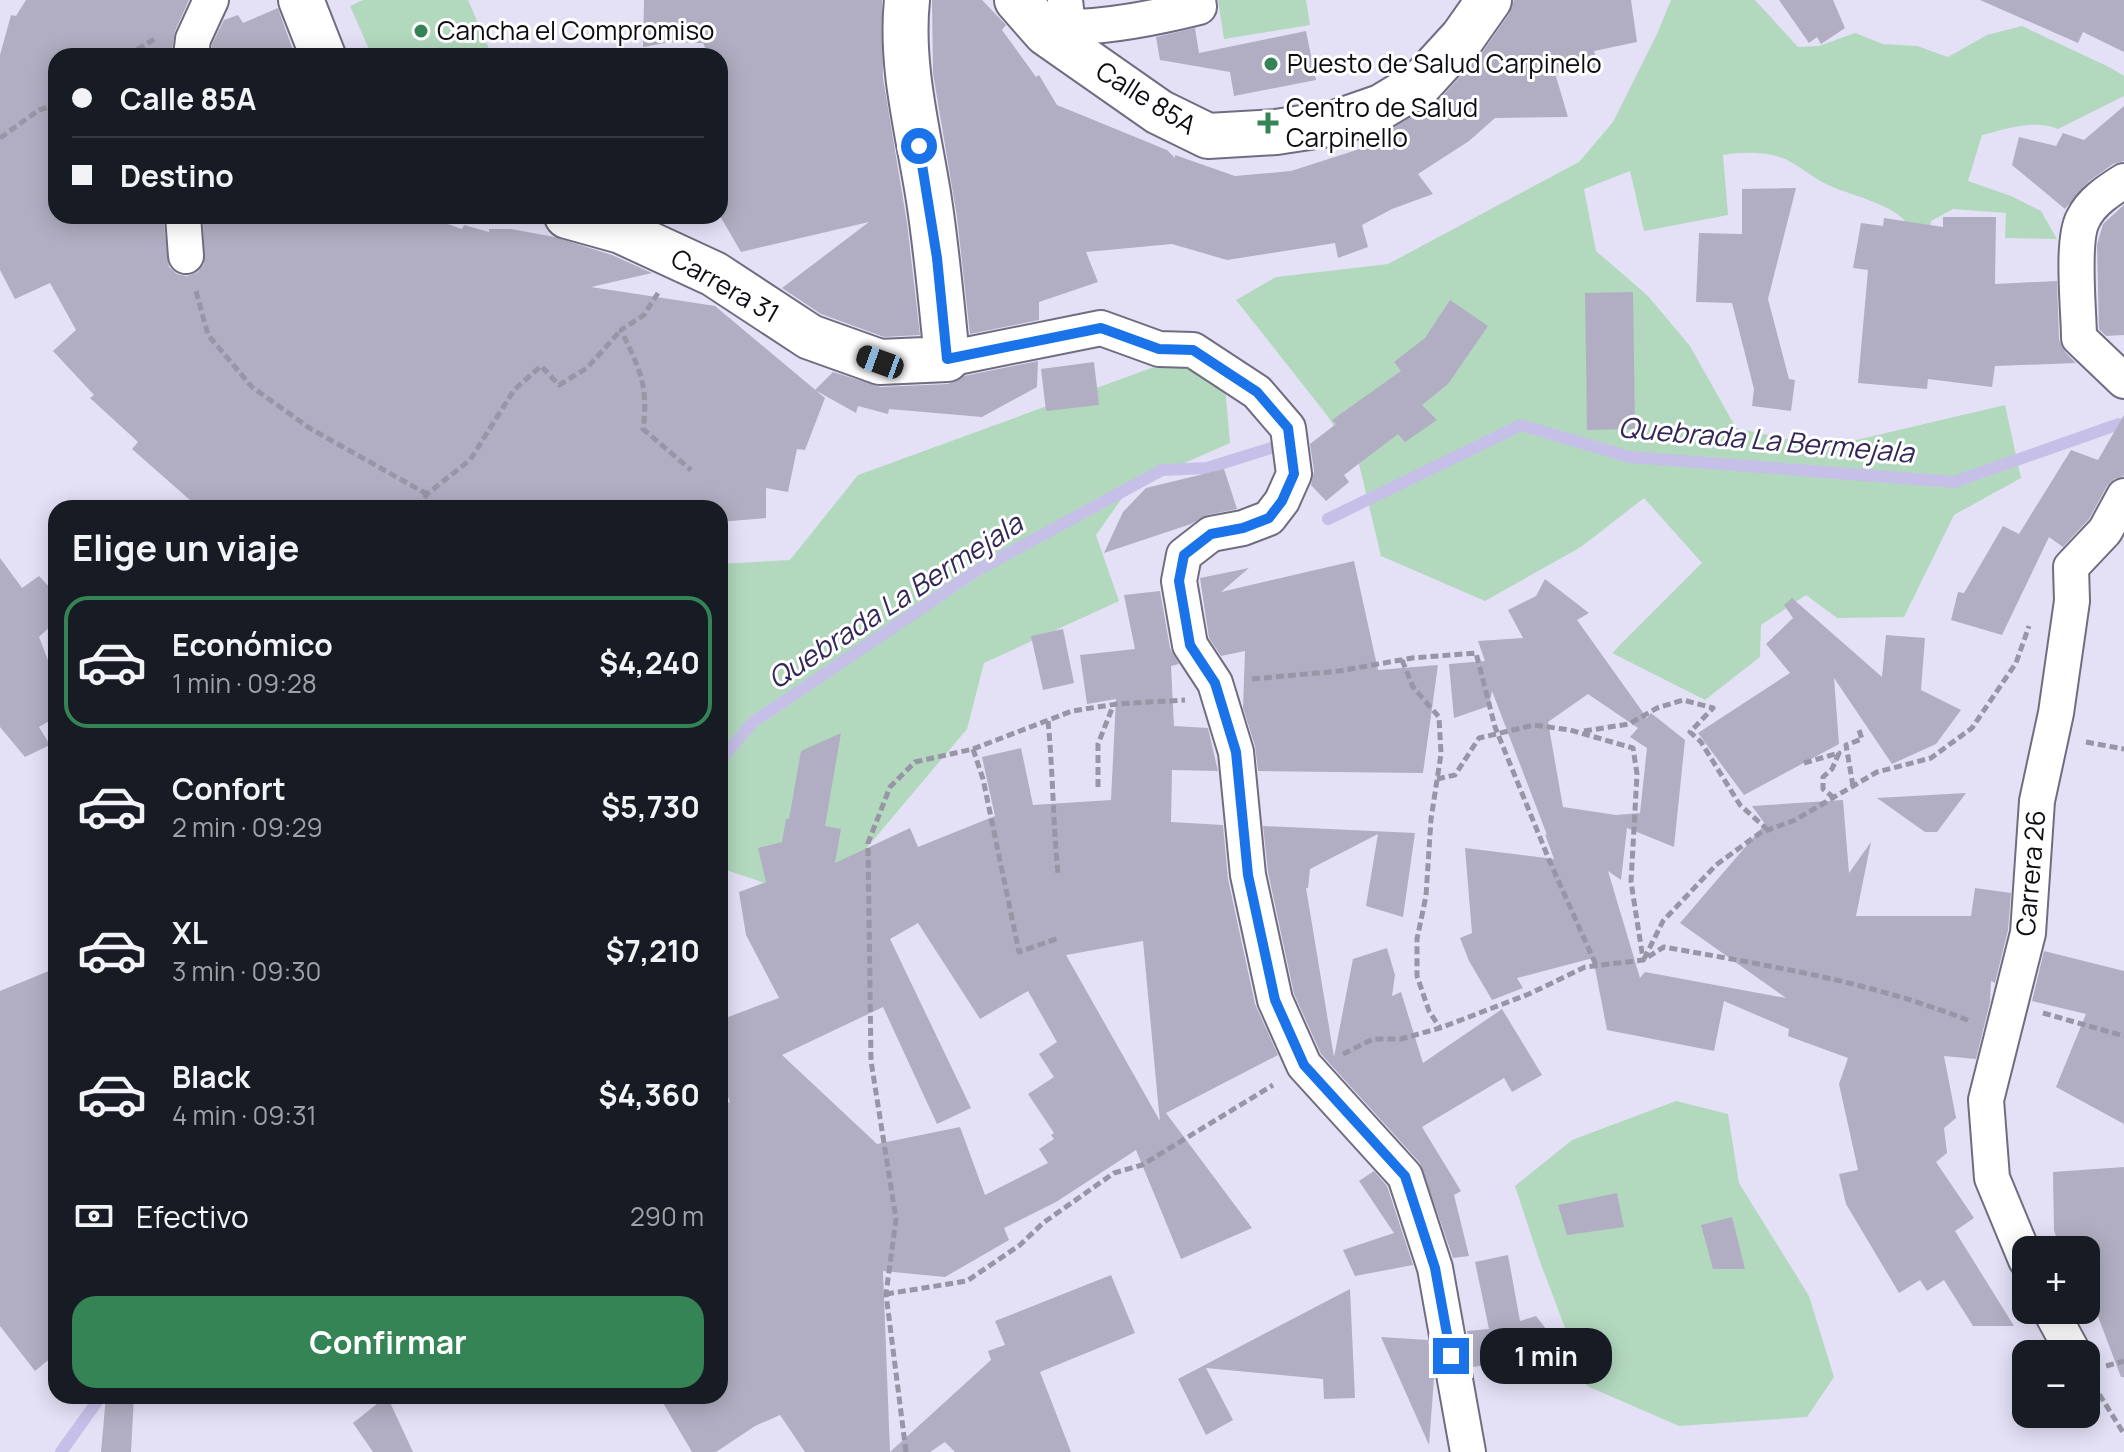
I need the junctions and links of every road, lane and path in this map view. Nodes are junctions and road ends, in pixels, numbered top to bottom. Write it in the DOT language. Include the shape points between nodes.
graph roads {
  1 [pos="211,0"];
  2 [pos="301,0"];
  3 [pos="907,0"];
  4 [pos="1017,0"];
  5 [pos="1065,0"];
  6 [pos="1198,0"];
  7 [pos="1489,0"];
  8 [pos="192,48"];
  9 [pos="320,48"];
  10 [pos="48,107"];
  11 [pos="0,138"];
  12 [pos="2124,181"];
  13 [pos="184,224"];
  14 [pos="596,224"];
  15 [pos="186,256"];
  16 [pos="681,259"];
  17 [pos="621,330"];
  18 [pos="947,359"];
  19 [pos="2124,381"];
  20 [pos="691,470"];
  21 [pos="427,494"];
  22 [pos="2124,496"];
  23 [pos="423,500"];
  24 [pos="2029,624"];
  25 [pos="1402,660"];
  26 [pos="1218,690"];
  27 [pos="1113,705"];
  28 [pos="1048,721"];
  29 [pos="1858,727"];
  30 [pos="1579,732"];
  31 [pos="1498,734"];
  32 [pos="973,749"];
  33 [pos="1804,763"];
  34 [pos="1437,779"];
  35 [pos="1853,786"];
  36 [pos="1098,787"];
  37 [pos="1833,797"];
  38 [pos="1768,830"];
  39 [pos="1058,874"];
  40 [pos="1059,938"];
  41 [pos="1643,960"];
  42 [pos="1596,965"];
  43 [pos="2007,1020"];
  44 [pos="1440,1028"];
  45 [pos="2124,1036"];
  46 [pos="1304,1065"];
  47 [pos="2016,1236"];
  48 [pos="886,1294"];
  49 [pos="2100,1396"];
  50 [pos="2124,1434"];
  51 [pos="906,1452"];
  52 [pos="1468,1452"];
  1 -- 8 [label="street"];
  2 -- 9 [label="street"];
  3 -- 18 [label="street" via="910,93 937,258"];
  4 -- 7 [label="street, Calle 85A" via="1046,33 1159,112 1208,136 1335,123 1381,107 1421,83"];
  5 -- 6 [label="street" via="1067,18 1078,27 1170,14 1199,7"];
  10 -- 11 [label="path"];
  12 -- 19 [label="street" via="2082,220 2077,252 2079,338"];
  13 -- 15 [label="street"];
  14 -- 16 [label="street, Carrera 31"];
  15 -- 21 [label="path" via="208,335 252,387 311,429"];
  16 -- 17 [label="path" via="644,315"];
  16 -- 18 [label="street, Carrera 31" via="714,274 810,337 880,362"];
  17 -- 20 [label="path" via="644,379 643,429"];
  17 -- 21 [label="path" via="587,368 559,385 541,366 514,390 470,460"];
  18 -- 26 [label="street" via="1101,328 1159,349 1193,350 1257,392 1288,428 1294,474 1269,518 1211,534 1184,555 1179,581 1190,645"];
  21 -- 23 [label="path"];
  22 -- 43 [label="street, Carrera 26" via="2105,531 2071,567 2072,601 2056,713 2037,801 2028,933"];
  24 -- 35 [label="path" via="2016,663 1972,728 1931,758 1877,772"];
  25 -- 26 [label="path"];
  25 -- 31 [label="path" via="1476,653"];
  25 -- 34 [label="path" via="1413,687 1439,717"];
  26 -- 27 [label="path"];
  26 -- 46 [label="street" via="1236,752 1248,875 1275,1000"];
  27 -- 28 [label="path"];
  27 -- 36 [label="path" via="1098,744"];
  28 -- 32 [label="path"];
  28 -- 39 [label="path"];
  29 -- 35 [label="path" via="1862,739 1846,745"];
  30 -- 31 [label="path" via="1534,725"];
  30 -- 38 [label="path" via="1629,724 1683,700 1713,708 1690,732 1740,805"];
  30 -- 41 [label="path" via="1633,748 1637,774 1631,882"];
  31 -- 34 [label="path" via="1479,738 1455,775"];
  31 -- 42 [label="path"];
  32 -- 40 [label="path" via="1019,952"];
  32 -- 48 [label="path" via="915,762 890,787 868,843 871,1061 896,1219"];
  33 -- 37 [label="path" via="1839,753 1823,777 1823,789"];
  34 -- 44 [label="path" via="1417,976"];
  35 -- 37 [label="path"];
  37 -- 38 [label="path"];
  38 -- 41 [label="path" via="1716,865 1663,921"];
  41 -- 42 [label="path"];
  41 -- 43 [label="path" via="1664,947 1831,977"];
  42 -- 44 [label="path"];
  43 -- 45 [label="path"];
  43 -- 47 [label="street, Carrera 26" via="1986,1100 1992,1178"];
  44 -- 46 [label="path" via="1401,1039 1373,1039 1333,1059"];
  46 -- 48 [label="path" via="1142,1165 1114,1173 967,1281"];
  46 -- 52 [label="street" via="1405,1176 1435,1268"];
  48 -- 51 [label="path"];
  49 -- 50 [label="path"];
}
